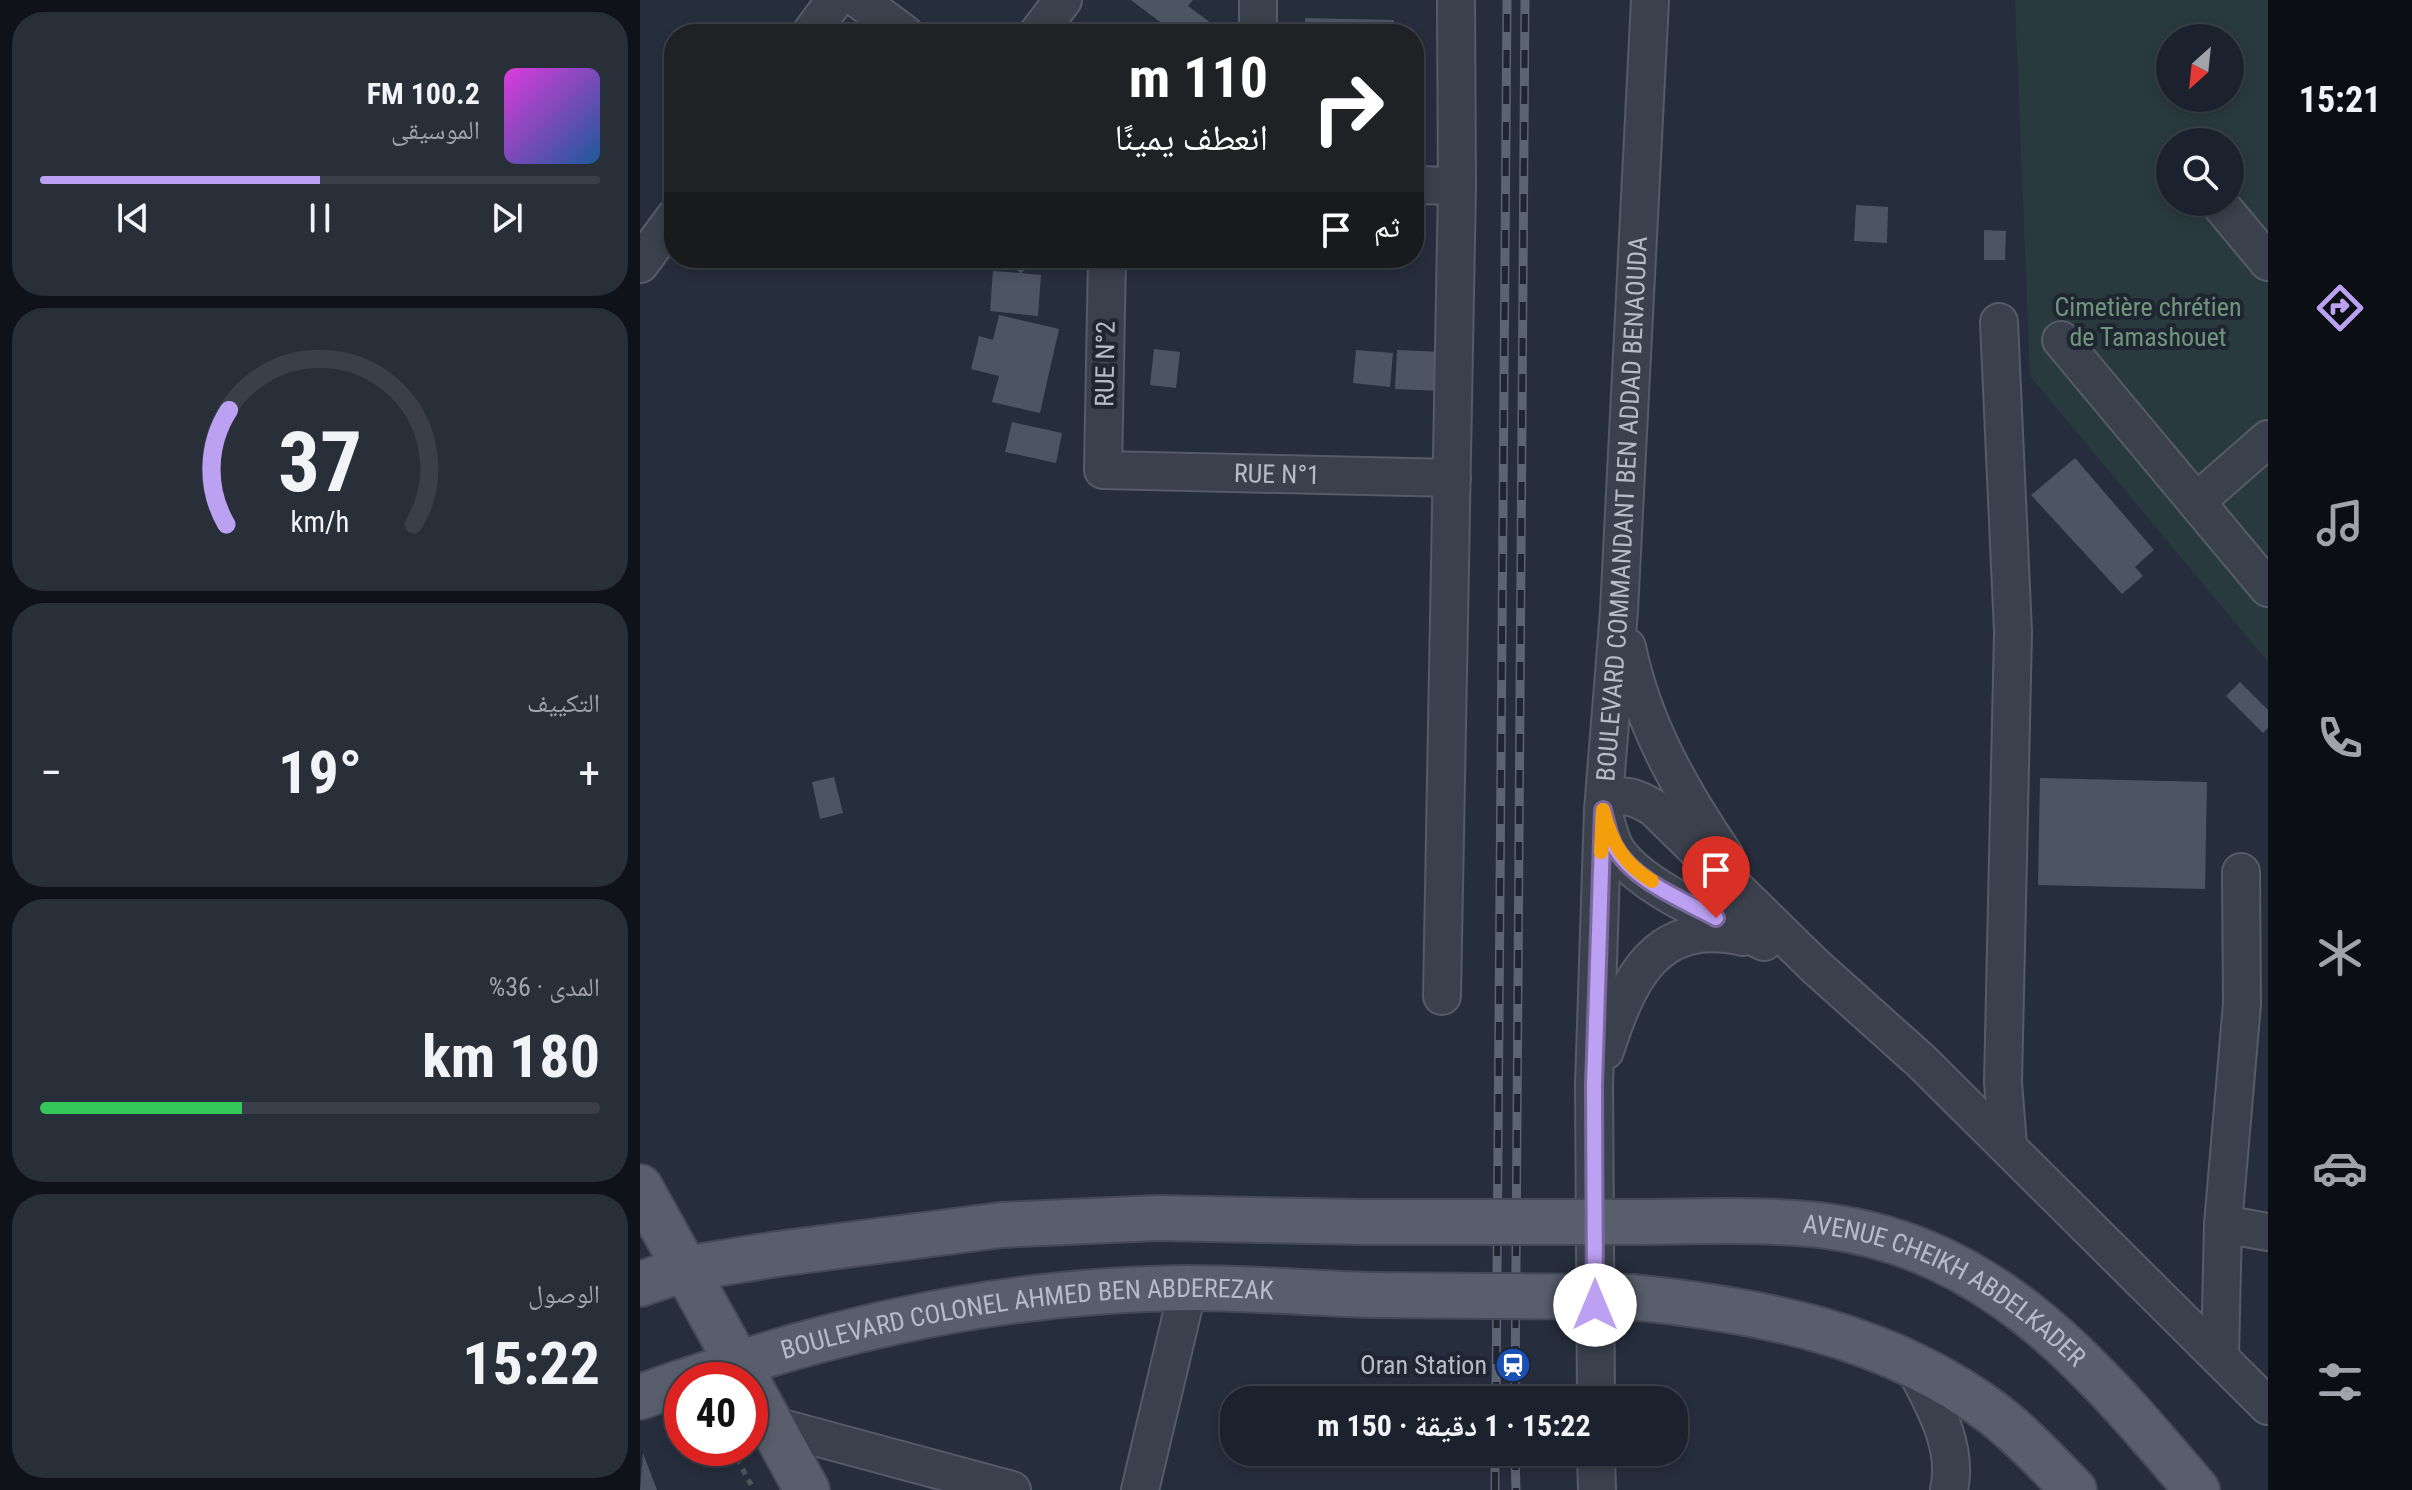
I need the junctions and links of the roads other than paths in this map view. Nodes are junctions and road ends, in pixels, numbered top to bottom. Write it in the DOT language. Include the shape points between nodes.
graph roads {
  1 [pos="835,0"];
  2 [pos="859,0"];
  3 [pos="1063,0"];
  4 [pos="1258,0"];
  5 [pos="1456,0"];
  6 [pos="1650,0"];
  7 [pos="817,24"];
  8 [pos="891,24"];
  9 [pos="1045,24"];
  10 [pos="1258,24"];
  11 [pos="1424,185"];
  12 [pos="1457,186"];
  13 [pos="2230,216"];
  14 [pos="664,232"];
  15 [pos="2268,262"];
  16 [pos="640,264"];
  17 [pos="1107,268"];
  18 [pos="1999,322"];
  19 [pos="2061,340"];
  20 [pos="2268,439"];
  21 [pos="1103,470"];
  22 [pos="1452,478"];
  23 [pos="2196,502"];
  24 [pos="2268,588"];
  25 [pos="1619,611"];
  26 [pos="1603,810"];
  27 [pos="2241,872"];
  28 [pos="1764,942"];
  29 [pos="1815,966"];
  30 [pos="1442,996"];
  31 [pos="1594,1085"];
  32 [pos="2008,1146"];
  33 [pos="640,1187"];
  34 [pos="2223,1224"];
  35 [pos="2268,1232"];
  36 [pos="685,1269"];
  37 [pos="640,1284"];
  38 [pos="1188,1288"];
  39 [pos="2220,1356"];
  40 [pos="737,1362"];
  41 [pos="1912,1363"];
  42 [pos="768,1367"];
  43 [pos="1596,1386"];
  44 [pos="664,1388"];
  45 [pos="640,1397"];
  46 [pos="2268,1406"];
  47 [pos="768,1419"];
  48 [pos="771,1425"];
  49 [pos="1596,1466"];
  50 [pos="1007,1489"];
  51 [pos="807,1490"];
  52 [pos="1140,1490"];
  53 [pos="1597,1490"];
  54 [pos="1949,1490"];
  55 [pos="2074,1490"];
  56 [pos="2197,1490"];
  1 -- 7 [label="street"];
  2 -- 8 [label="street"];
  3 -- 9 [label="street"];
  4 -- 10 [label="street"];
  5 -- 12 [label="street"];
  6 -- 25 [label="street, BOULEVARD COMMANDANT BEN ADDAD BENAOUDA"];
  11 -- 12 [label="street"];
  12 -- 22 [label="street"];
  13 -- 15 [label="street"];
  14 -- 16 [label="street"];
  17 -- 21 [label="street, RUE N°2"];
  18 -- 32 [label="street" via="2013,632 2003,1082"];
  19 -- 23 [label="street"];
  20 -- 23 [label="street"];
  21 -- 22 [label="street, RUE N°1"];
  22 -- 30 [label="street"];
  23 -- 24 [label="street"];
  25 -- 26 [label="street, BOULEVARD COMMANDANT BEN ADDAD BENAOUDA"];
  25 -- 29 [label="street" via="1635,684 1672,772 1728,861"];
  26 -- 28 [label="street" via="1614,846 1641,875"];
  26 -- 29 [label="street" via="1622,795 1654,808"];
  26 -- 31 [label="street, BOULEVARD COMMANDANT BEN ADDAD BENAOUDA"];
  27 -- 34 [label="street" via="2242,1004"];
  28 -- 29 [label="street"];
  28 -- 31 [label="street" via="1704,933 1679,937 1658,949 1624,998"];
  29 -- 32 [label="street"];
  31 -- 43 [label="street, BOULEVARD COMMANDANT BEN ADDAD BENAOUDA"];
  32 -- 39 [label="street"];
  33 -- 36 [label="main road"];
  34 -- 35 [label="street"];
  34 -- 39 [label="street"];
  36 -- 37 [label="main road, AVENUE CHEIKH ABDELKADER"];
  36 -- 40 [label="main road"];
  36 -- 56 [label="main road, AVENUE CHEIKH ABDELKADER, bridge" via="925,1233 1047,1222 1158,1218 1825,1226 1887,1238 1946,1260 2001,1292 2113,1391"];
  38 -- 41 [label="main road, BOULEVARD COLONEL AHMED BEN ABDEREZAK, bridge" via="1631,1297 1763,1315 1867,1343"];
  38 -- 42 [label="main road, BOULEVARD COLONEL AHMED BEN ABDEREZAK" via="1004,1302 877,1325"];
  38 -- 52 [label="street"];
  39 -- 46 [label="street"];
  41 -- 54 [label="street" via="1948,1442"];
  41 -- 55 [label="main road" via="1995,1414"];
  44 -- 45 [label="main road"];
  47 -- 48 [label="main road"];
  48 -- 50 [label="street"];
  48 -- 51 [label="main road"];
  49 -- 53 [label="street"];
}
